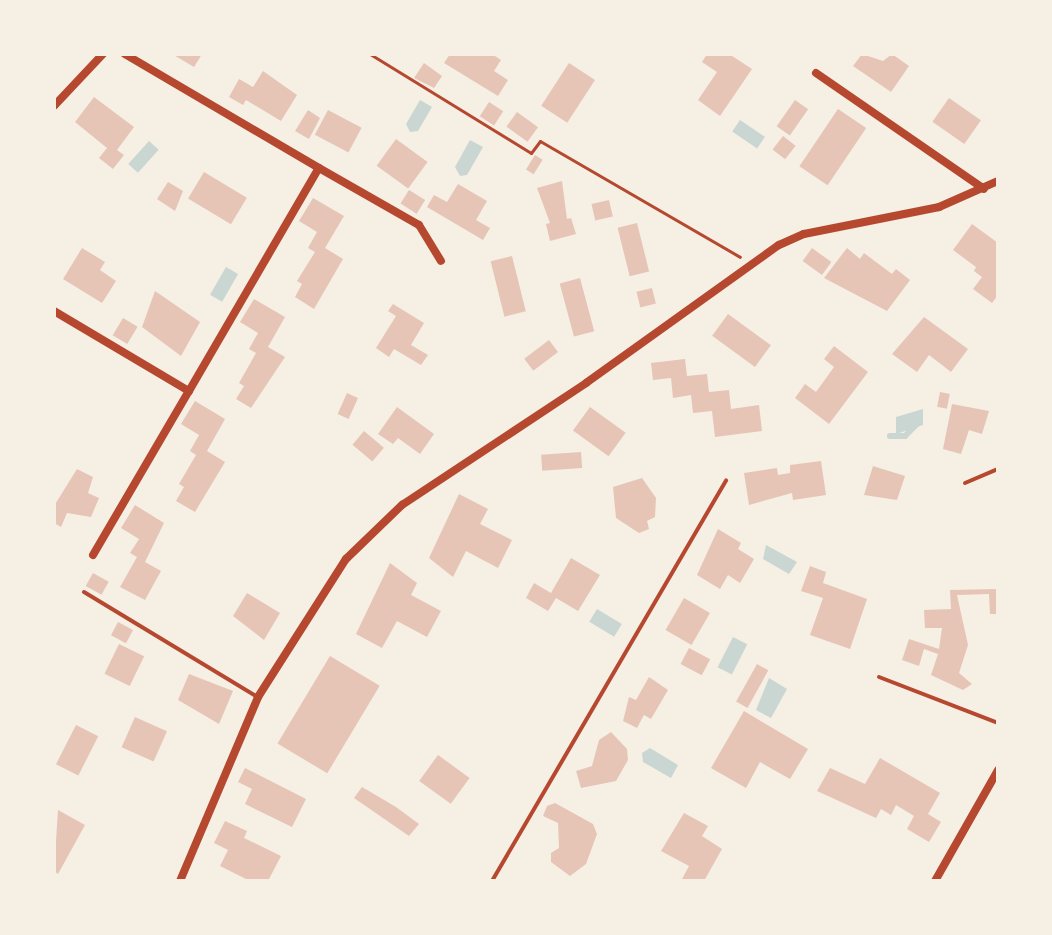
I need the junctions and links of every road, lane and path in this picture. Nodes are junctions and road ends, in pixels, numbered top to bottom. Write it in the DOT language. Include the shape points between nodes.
graph roads {
  1 [pos="103,54"];
  2 [pos="125,54"];
  3 [pos="370,54"];
  4 [pos="816,73"];
  5 [pos="54,106"];
  6 [pos="319,168"];
  7 [pos="998,181"];
  8 [pos="984,189"];
  9 [pos="441,261"];
  10 [pos="750,263"];
  11 [pos="54,311"];
  12 [pos="189,391"];
  13 [pos="998,469"];
  14 [pos="726,480"];
  15 [pos="965,483"];
  16 [pos="93,555"];
  17 [pos="84,592"];
  18 [pos="879,677"];
  19 [pos="258,697"];
  20 [pos="998,723"];
  21 [pos="998,770"];
  22 [pos="180,881"];
  23 [pos="492,881"];
  24 [pos="935,881"];
  1 -- 5 [label="street"];
  2 -- 6 [label="street"];
  3 -- 10 [label="path" via="531,153 540,141"];
  4 -- 8 [label="street"];
  6 -- 9 [label="street" via="419,225"];
  6 -- 12 [label="street"];
  7 -- 8 [label="street"];
  8 -- 10 [label="street" via="895,219 804,234"];
  10 -- 19 [label="street" via="586,383 402,505 346,559"];
  11 -- 12 [label="street"];
  12 -- 16 [label="street"];
  13 -- 15 [label="lane"];
  14 -- 23 [label="lane"];
  17 -- 19 [label="lane"];
  18 -- 20 [label="lane"];
  19 -- 22 [label="street"];
  21 -- 24 [label="street"];
}
